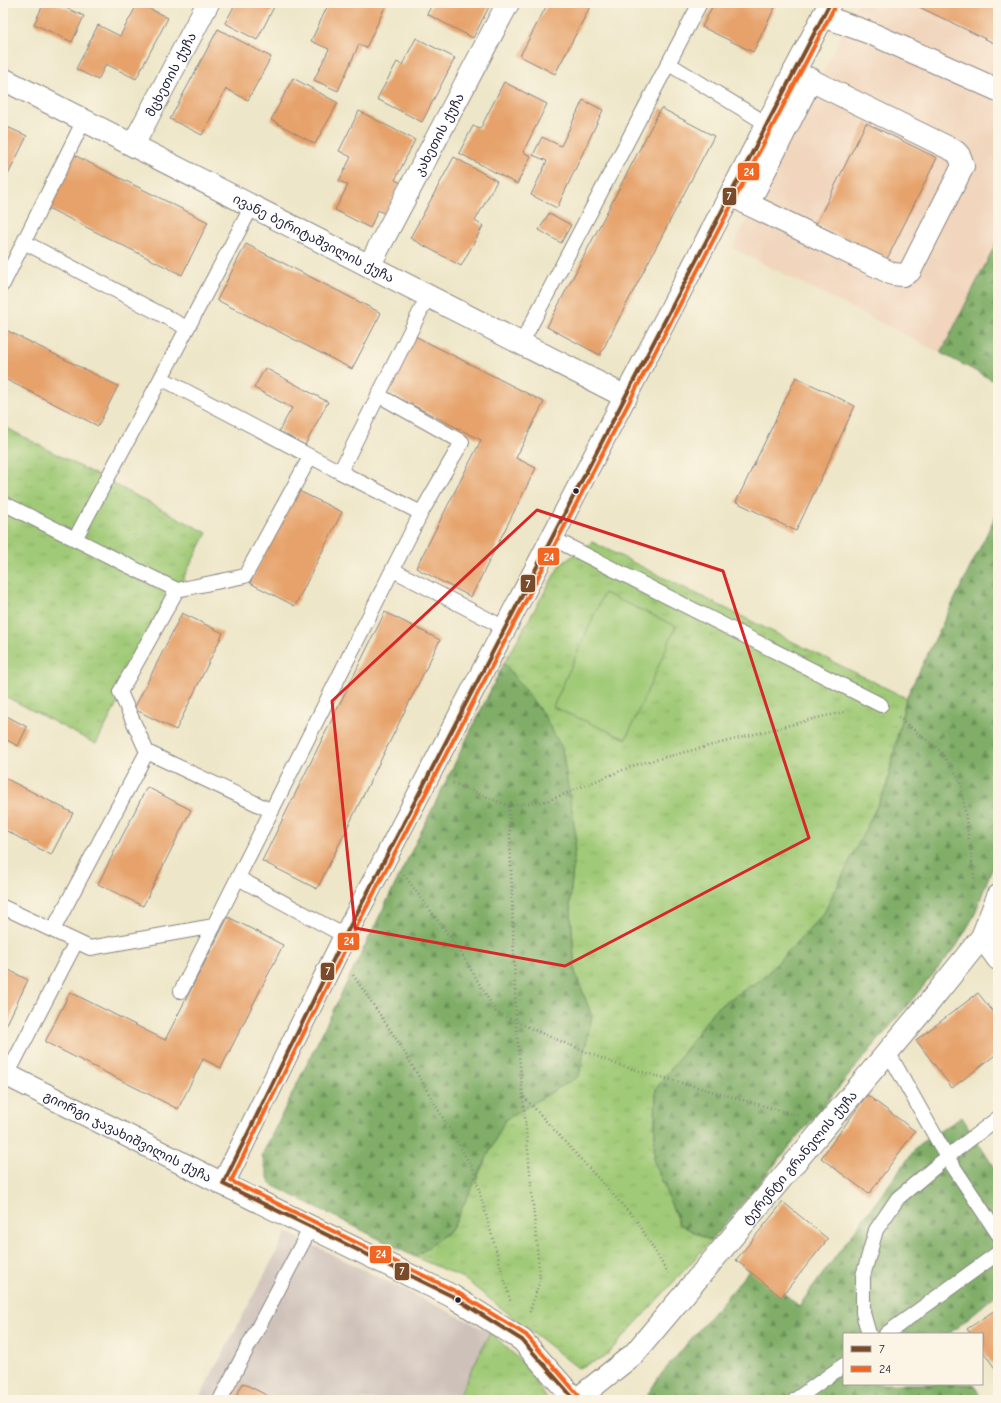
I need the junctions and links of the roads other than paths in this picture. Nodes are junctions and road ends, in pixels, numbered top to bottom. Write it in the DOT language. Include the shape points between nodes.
graph roads {
  1 [pos="208,3"];
  2 [pos="508,3"];
  3 [pos="700,3"];
  4 [pos="826,10"];
  5 [pos="668,64"];
  6 [pos="802,75"];
  7 [pos="3,79"];
  8 [pos="998,90"];
  9 [pos="84,120"];
  10 [pos="767,124"];
  11 [pos="133,145"];
  12 [pos="740,199"];
  13 [pos="252,206"];
  14 [pos="24,242"];
  15 [pos="369,266"];
  16 [pos="3,284"];
  17 [pos="428,296"];
  18 [pos="187,328"];
  19 [pos="521,344"];
  20 [pos="161,378"];
  21 [pos="378,395"];
  22 [pos="626,397"];
  23 [pos="310,456"];
  24 [pos="340,472"];
  25 [pos="3,503"];
  26 [pos="421,514"];
  27 [pos="552,538"];
  28 [pos="75,539"];
  29 [pos="392,570"];
  30 [pos="177,590"];
  31 [pos="505,628"];
  32 [pos="881,705"];
  33 [pos="147,752"];
  34 [pos="272,811"];
  35 [pos="238,878"];
  36 [pos="998,896"];
  37 [pos="3,907"];
  38 [pos="214,926"];
  39 [pos="53,930"];
  40 [pos="982,937"];
  41 [pos="76,942"];
  42 [pos="341,944"];
  43 [pos="998,959"];
  44 [pos="181,990"];
  45 [pos="888,1052"];
  46 [pos="5,1074"];
  47 [pos="998,1118"];
  48 [pos="947,1157"];
  49 [pos="223,1184"];
  50 [pos="311,1227"];
  51 [pos="998,1234"];
  52 [pos="998,1253"];
  53 [pos="869,1333"];
  54 [pos="887,1333"];
  55 [pos="843,1365"];
  56 [pos="220,1400"];
  57 [pos="575,1400"];
  58 [pos="795,1400"];
  1 -- 11 [label="street, მცხეთის ქუჩა"];
  2 -- 15 [label="street, კახეთის ქუჩა"];
  3 -- 5 [label="lane"];
  4 -- 6 [label="street"];
  4 -- 8 [label="street" via="870,33"];
  5 -- 10 [label="lane"];
  5 -- 19 [label="lane"];
  6 -- 10 [label="street"];
  6 -- 12 [label="street"];
  6 -- 12 [label="street" via="957,152 963,166 910,271 903,275 893,274"];
  7 -- 9 [label="street, ივანე ბერიტაშვილის ქუჩა"];
  9 -- 11 [label="street, ივანე ბერიტაშვილის ქუჩა"];
  9 -- 14 [label="lane"];
  10 -- 12 [label="street"];
  11 -- 13 [label="street, ივანე ბერიტაშვილის ქუჩა"];
  12 -- 22 [label="street"];
  13 -- 15 [label="street, ივანე ბერიტაშვილის ქუჩა"];
  13 -- 18 [label="lane"];
  14 -- 16 [label="lane"];
  14 -- 18 [label="lane"];
  15 -- 17 [label="street, ივანე ბერიტაშვილის ქუჩა"];
  17 -- 19 [label="street, ივანე ბერიტაშვილის ქუჩა"];
  17 -- 21 [label="lane"];
  18 -- 20 [label="lane"];
  19 -- 22 [label="street, ივანე ბერიტაშვილის ქუჩა"];
  20 -- 23 [label="lane"];
  20 -- 28 [label="lane"];
  21 -- 24 [label="lane"];
  21 -- 26 [label="lane" via="462,442"];
  22 -- 27 [label="street"];
  23 -- 24 [label="lane"];
  23 -- 30 [label="lane" via="245,576"];
  24 -- 26 [label="lane"];
  25 -- 28 [label="lane"];
  26 -- 29 [label="lane"];
  27 -- 31 [label="street"];
  27 -- 32 [label="lane"];
  28 -- 30 [label="lane"];
  29 -- 31 [label="lane"];
  29 -- 34 [label="lane"];
  30 -- 33 [label="lane" via="120,692"];
  31 -- 42 [label="street"];
  33 -- 34 [label="lane"];
  33 -- 39 [label="lane"];
  34 -- 35 [label="lane"];
  35 -- 38 [label="lane"];
  35 -- 42 [label="lane"];
  36 -- 40 [label="street, ტერენტი გრანელის ქუჩა"];
  37 -- 39 [label="lane"];
  38 -- 41 [label="lane" via="90,948"];
  38 -- 44 [label="lane"];
  39 -- 41 [label="lane"];
  40 -- 43 [label="street"];
  40 -- 45 [label="street, ტერენტი გრანელის ქუჩა"];
  41 -- 46 [label="lane"];
  42 -- 49 [label="street"];
  45 -- 48 [label="lane"];
  45 -- 57 [label="street, ტერენტი გრანელის ქუჩა" via="634,1354"];
  46 -- 49 [label="street, გიორგი ჯავახიშვილის ქუჩა"];
  47 -- 48 [label="lane"];
  48 -- 51 [label="lane"];
  48 -- 53 [label="lane" via="898,1198 876,1230 863,1276 863,1313"];
  49 -- 50 [label="street, გიორგი ჯავახიშვილის ქუჩა"];
  50 -- 56 [label="lane"];
  50 -- 57 [label="street, გიორგი ჯავახიშვილის ქუჩა" via="452,1296 522,1340"];
  52 -- 54 [label="lane"];
  55 -- 58 [label="lane"];
}
